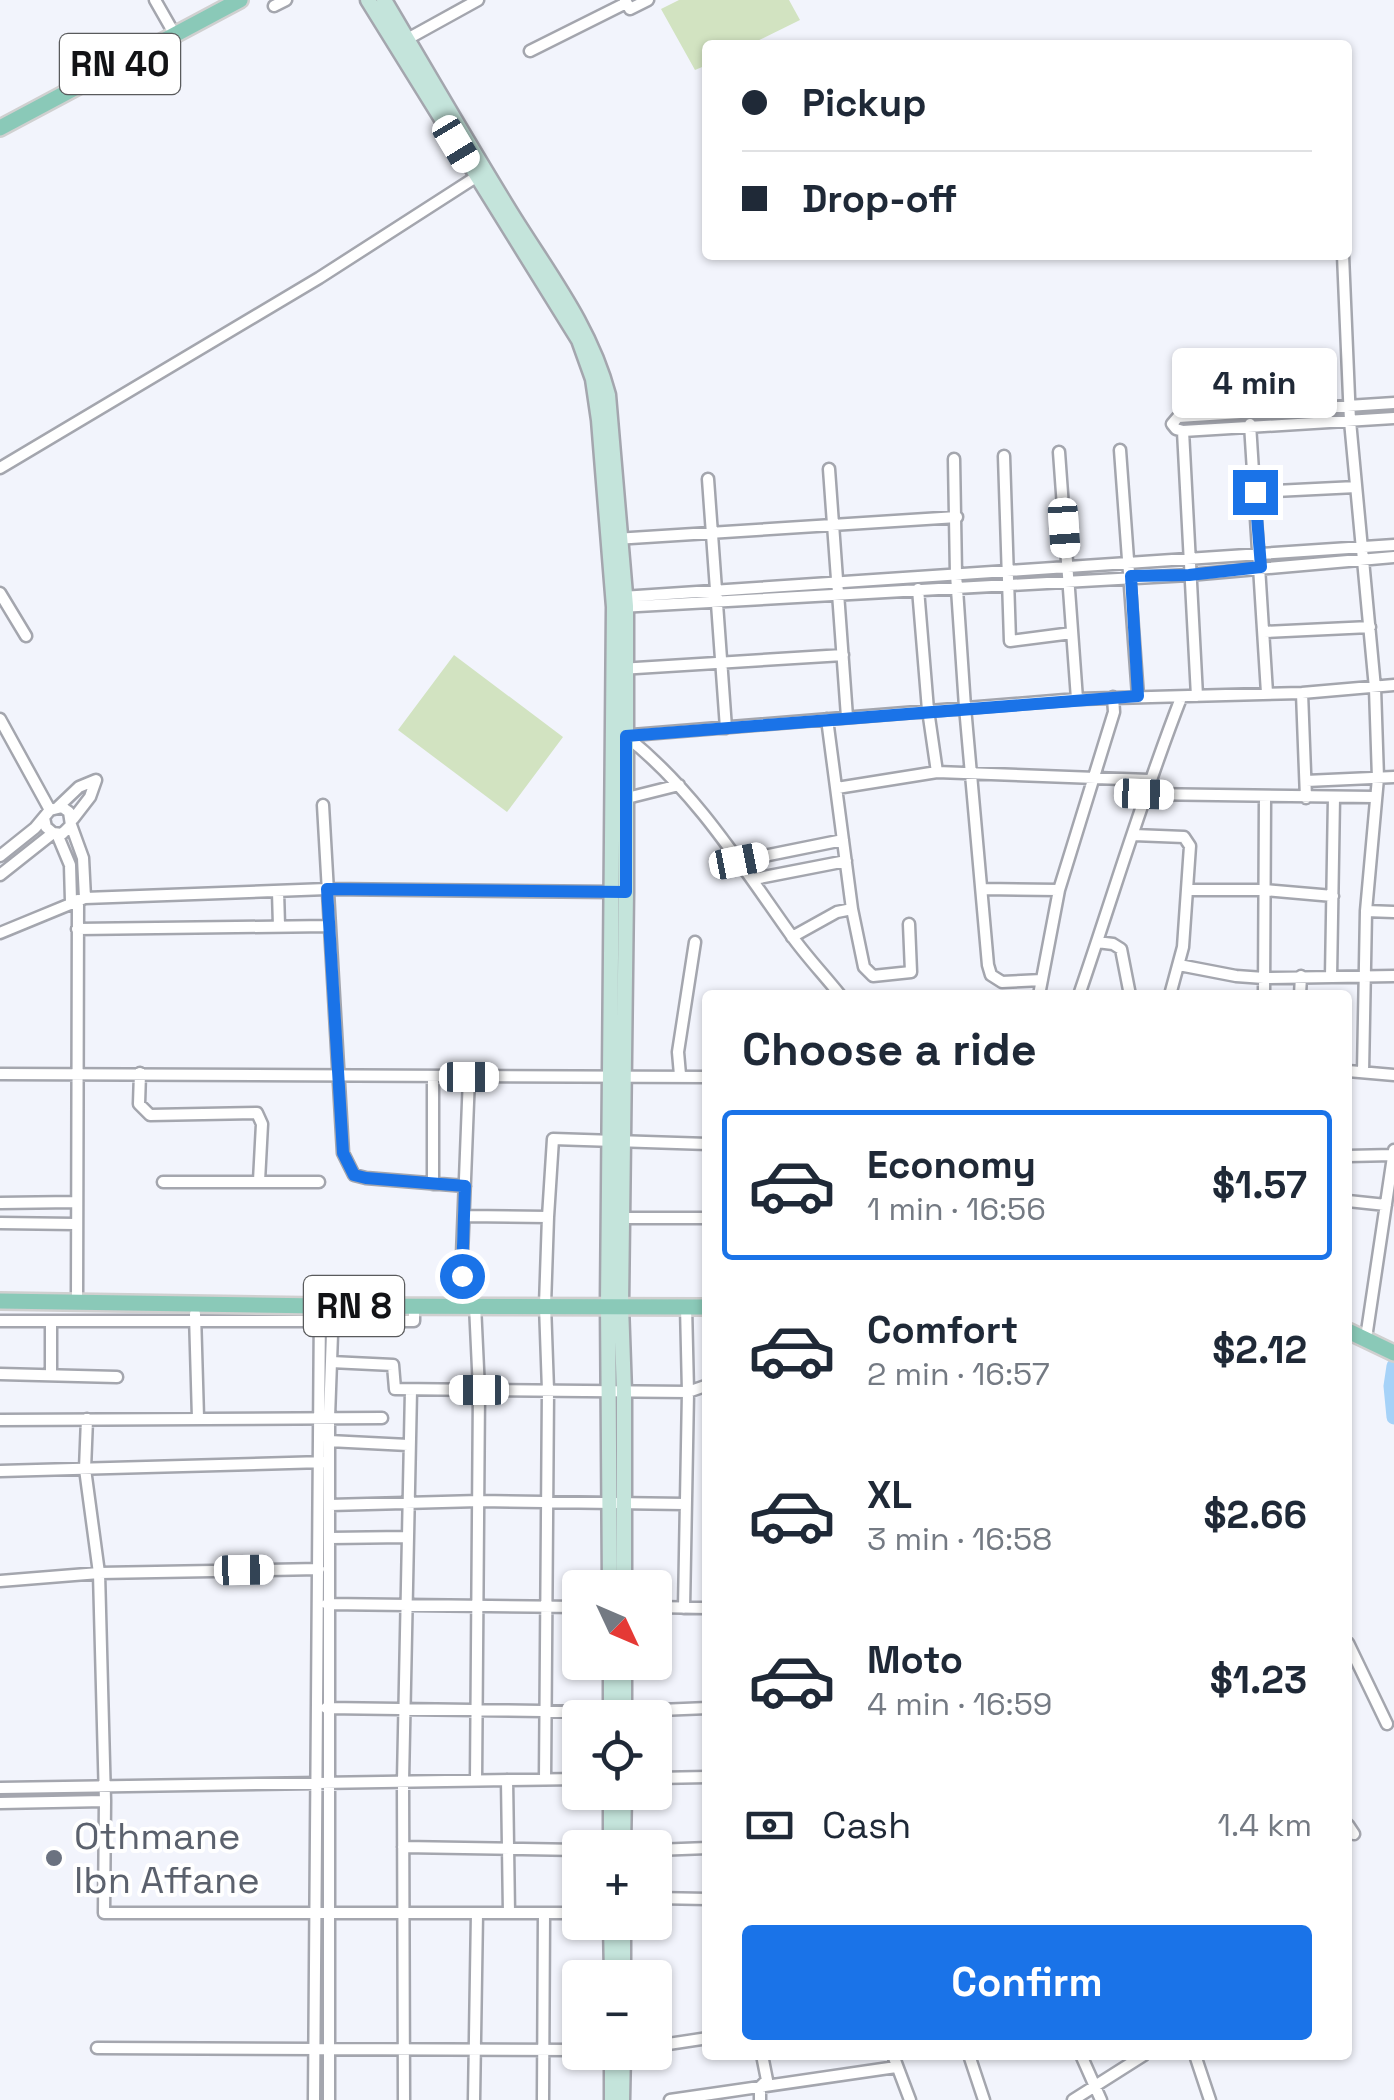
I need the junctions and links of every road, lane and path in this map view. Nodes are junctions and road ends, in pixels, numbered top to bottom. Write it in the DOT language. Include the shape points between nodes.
graph roads {
  1 [pos="155,0"];
  2 [pos="240,0"];
  3 [pos="286,0"];
  4 [pos="368,0"];
  5 [pos="384,0"];
  6 [pos="478,0"];
  7 [pos="648,0"];
  8 [pos="626,1"];
  9 [pos="274,6"];
  10 [pos="175,34"];
  11 [pos="402,42"];
  12 [pos="530,50"];
  13 [pos="0,128"];
  14 [pos="476,177"];
  15 [pos="1343,260"];
  16 [pos="1394,403"];
  17 [pos="1350,406"];
  18 [pos="1250,413"];
  19 [pos="1394,418"];
  20 [pos="1350,421"];
  21 [pos="1250,426"];
  22 [pos="1184,430"];
  23 [pos="1120,450"];
  24 [pos="1058,452"];
  25 [pos="1004,456"];
  26 [pos="954,459"];
  27 [pos="0,468"];
  28 [pos="829,469"];
  29 [pos="708,479"];
  30 [pos="1356,487"];
  31 [pos="1255,492"];
  32 [pos="957,518"];
  33 [pos="834,526"];
  34 [pos="712,533"];
  35 [pos="615,539"];
  36 [pos="1394,545"];
  37 [pos="1362,554"];
  38 [pos="1394,557"];
  39 [pos="1191,559"];
  40 [pos="1260,560"];
  41 [pos="1128,563"];
  42 [pos="1067,566"];
  43 [pos="1189,575"];
  44 [pos="1131,576"];
  45 [pos="1008,578"];
  46 [pos="957,580"];
  47 [pos="1068,580"];
  48 [pos="838,588"];
  49 [pos="918,589"];
  50 [pos="0,592"];
  51 [pos="717,596"];
  52 [pos="620,602"];
  53 [pos="1370,628"];
  54 [pos="1264,632"];
  55 [pos="1072,633"];
  56 [pos="26,636"];
  57 [pos="843,655"];
  58 [pos="722,662"];
  59 [pos="620,669"];
  60 [pos="1394,685"];
  61 [pos="1376,688"];
  62 [pos="1268,693"];
  63 [pos="1302,694"];
  64 [pos="1138,696"];
  65 [pos="1197,696"];
  66 [pos="1113,697"];
  67 [pos="1181,698"];
  68 [pos="1077,700"];
  69 [pos="965,707"];
  70 [pos="928,710"];
  71 [pos="847,717"];
  72 [pos="0,719"];
  73 [pos="827,719"];
  74 [pos="726,728"];
  75 [pos="620,736"];
  76 [pos="937,772"];
  77 [pos="970,774"];
  78 [pos="1394,777"];
  79 [pos="1378,778"];
  80 [pos="1091,779"];
  81 [pos="1148,780"];
  82 [pos="1306,781"];
  83 [pos="680,784"];
  84 [pos="836,788"];
  85 [pos="1144,794"];
  86 [pos="1374,797"];
  87 [pos="1265,798"];
  88 [pos="1306,798"];
  89 [pos="1334,798"];
  90 [pos="619,800"];
  91 [pos="323,805"];
  92 [pos="51,811"];
  93 [pos="72,822"];
  94 [pos="55,834"];
  95 [pos="1134,835"];
  96 [pos="843,840"];
  97 [pos="0,856"];
  98 [pos="739,861"];
  99 [pos="846,861"];
  100 [pos="0,876"];
  101 [pos="754,880"];
  102 [pos="982,888"];
  103 [pos="327,889"];
  104 [pos="1059,890"];
  105 [pos="1187,890"];
  106 [pos="1265,890"];
  107 [pos="278,891"];
  108 [pos="620,892"];
  109 [pos="1333,896"];
  110 [pos="78,900"];
  111 [pos="852,908"];
  112 [pos="1366,911"];
  113 [pos="1394,912"];
  114 [pos="909,924"];
  115 [pos="278,926"];
  116 [pos="329,926"];
  117 [pos="77,929"];
  118 [pos="0,933"];
  119 [pos="792,938"];
  120 [pos="695,942"];
  121 [pos="1097,942"];
  122 [pos="1179,965"];
  123 [pos="1300,976"];
  124 [pos="1365,976"];
  125 [pos="1394,976"];
  126 [pos="1331,977"];
  127 [pos="1264,978"];
  128 [pos="1042,980"];
  129 [pos="836,990"];
  130 [pos="1040,990"];
  131 [pos="1080,990"];
  132 [pos="1129,990"];
  133 [pos="1172,990"];
  134 [pos="1264,990"];
  135 [pos="1300,990"];
  136 [pos="1352,1071"];
  137 [pos="1363,1072"];
  138 [pos="140,1073"];
  139 [pos="0,1074"];
  140 [pos="75,1074"];
  141 [pos="1394,1074"];
  142 [pos="680,1076"];
  143 [pos="702,1076"];
  144 [pos="341,1077"];
  145 [pos="433,1077"];
  146 [pos="469,1077"];
  147 [pos="617,1078"];
  148 [pos="617,1142"];
  149 [pos="702,1144"];
  150 [pos="1394,1152"];
  151 [pos="1352,1156"];
  152 [pos="259,1181"];
  153 [pos="163,1182"];
  154 [pos="318,1182"];
  155 [pos="433,1184"];
  156 [pos="465,1186"];
  157 [pos="74,1202"];
  158 [pos="1352,1202"];
  159 [pos="0,1203"];
  160 [pos="1386,1205"];
  161 [pos="464,1216"];
  162 [pos="548,1217"];
  163 [pos="616,1218"];
  164 [pos="702,1218"];
  165 [pos="0,1224"];
  166 [pos="75,1224"];
  167 [pos="1377,1272"];
  168 [pos="1394,1273"];
  169 [pos="0,1301"];
  170 [pos="76,1301"];
  171 [pos="545,1305"];
  172 [pos="615,1305"];
  173 [pos="468,1306"];
  174 [pos="686,1306"];
  175 [pos="702,1306"];
  176 [pos="195,1312"];
  177 [pos="326,1314"];
  178 [pos="0,1320"];
  179 [pos="51,1321"];
  180 [pos="1352,1333"];
  181 [pos="1372,1341"];
  182 [pos="1394,1353"];
  183 [pos="331,1362"];
  184 [pos="0,1374"];
  185 [pos="51,1375"];
  186 [pos="117,1377"];
  187 [pos="702,1388"];
  188 [pos="411,1390"];
  189 [pos="479,1390"];
  190 [pos="548,1390"];
  191 [pos="618,1392"];
  192 [pos="688,1392"];
  193 [pos="324,1417"];
  194 [pos="198,1418"];
  195 [pos="382,1418"];
  196 [pos="87,1419"];
  197 [pos="0,1420"];
  198 [pos="329,1441"];
  199 [pos="408,1445"];
  200 [pos="323,1462"];
  201 [pos="84,1469"];
  202 [pos="0,1471"];
  203 [pos="478,1501"];
  204 [pos="406,1502"];
  205 [pos="546,1502"];
  206 [pos="616,1503"];
  207 [pos="685,1504"];
  208 [pos="330,1505"];
  209 [pos="406,1537"];
  210 [pos="330,1538"];
  211 [pos="317,1569"];
  212 [pos="330,1570"];
  213 [pos="611,1570"];
  214 [pos="622,1570"];
  215 [pos="98,1573"];
  216 [pos="0,1581"];
  217 [pos="316,1603"];
  218 [pos="330,1604"];
  219 [pos="405,1606"];
  220 [pos="478,1608"];
  221 [pos="546,1608"];
  222 [pos="562,1608"];
  223 [pos="672,1608"];
  224 [pos="684,1608"];
  225 [pos="702,1608"];
  226 [pos="1352,1652"];
  227 [pos="316,1708"];
  228 [pos="330,1708"];
  229 [pos="702,1708"];
  230 [pos="404,1709"];
  231 [pos="476,1710"];
  232 [pos="672,1710"];
  233 [pos="545,1711"];
  234 [pos="562,1712"];
  235 [pos="1386,1724"];
  236 [pos="702,1777"];
  237 [pos="672,1778"];
  238 [pos="545,1779"];
  239 [pos="562,1779"];
  240 [pos="403,1780"];
  241 [pos="476,1780"];
  242 [pos="507,1780"];
  243 [pos="330,1781"];
  244 [pos="105,1785"];
  245 [pos="315,1785"];
  246 [pos="0,1788"];
  247 [pos="105,1800"];
  248 [pos="0,1803"];
  249 [pos="403,1847"];
  250 [pos="508,1848"];
  251 [pos="702,1848"];
  252 [pos="672,1849"];
  253 [pos="562,1850"];
  254 [pos="672,1898"];
  255 [pos="702,1899"];
  256 [pos="314,1912"];
  257 [pos="329,1912"];
  258 [pos="403,1912"];
  259 [pos="477,1913"];
  260 [pos="509,1913"];
  261 [pos="544,1913"];
  262 [pos="562,1913"];
  263 [pos="702,2039"];
  264 [pos="672,2043"];
  265 [pos="97,2048"];
  266 [pos="314,2049"];
  267 [pos="329,2050"];
  268 [pos="544,2050"];
  269 [pos="562,2050"];
  270 [pos="404,2051"];
  271 [pos="475,2051"];
  272 [pos="763,2060"];
  273 [pos="974,2060"];
  274 [pos="1083,2060"];
  275 [pos="1136,2060"];
  276 [pos="1197,2060"];
  277 [pos="895,2061"];
  278 [pos="612,2070"];
  279 [pos="623,2070"];
  280 [pos="1094,2086"];
  281 [pos="760,2087"];
  282 [pos="314,2100"];
  283 [pos="329,2100"];
  284 [pos="404,2100"];
  285 [pos="474,2100"];
  286 [pos="543,2100"];
  287 [pos="612,2100"];
  288 [pos="622,2100"];
  289 [pos="670,2100"];
  290 [pos="760,2100"];
  291 [pos="910,2100"];
  292 [pos="984,2100"];
  293 [pos="1073,2100"];
  294 [pos="1101,2100"];
  295 [pos="1210,2100"];
  1 -- 10 [label="street"];
  2 -- 10 [label="main road, RN 40"];
  3 -- 9 [label="street"];
  4 -- 11 [label="main road"];
  5 -- 11 [label="main road"];
  6 -- 11 [label="street"];
  7 -- 8 [label="street" via="630,9"];
  8 -- 12 [label="street"];
  10 -- 13 [label="main road, RN 40"];
  11 -- 14 [label="main road"];
  11 -- 35 [label="main road" via="600,362 608,395"];
  14 -- 27 [label="street"];
  14 -- 35 [label="main road" via="579,340 592,379"];
  15 -- 17 [label="street"];
  16 -- 17 [label="street"];
  17 -- 18 [label="street"];
  17 -- 20 [label="street"];
  18 -- 21 [label="street"];
  18 -- 22 [label="street" via="1175,419 1174,428"];
  19 -- 20 [label="street"];
  20 -- 21 [label="street"];
  20 -- 30 [label="street"];
  21 -- 22 [label="street"];
  21 -- 31 [label="street"];
  22 -- 39 [label="street"];
  23 -- 41 [label="street"];
  24 -- 42 [label="street"];
  25 -- 45 [label="street"];
  26 -- 32 [label="street"];
  28 -- 33 [label="street"];
  29 -- 34 [label="street"];
  30 -- 31 [label="street"];
  30 -- 37 [label="street"];
  31 -- 40 [label="street"];
  32 -- 33 [label="street"];
  32 -- 46 [label="street"];
  33 -- 34 [label="street"];
  33 -- 48 [label="street"];
  34 -- 35 [label="street"];
  34 -- 51 [label="street"];
  35 -- 52 [label="main road"];
  36 -- 37 [label="street"];
  37 -- 38 [label="street"];
  37 -- 40 [label="street"];
  37 -- 53 [label="street"];
  39 -- 40 [label="street"];
  39 -- 41 [label="street"];
  39 -- 43 [label="street"];
  40 -- 43 [label="street"];
  40 -- 54 [label="street"];
  41 -- 42 [label="street"];
  41 -- 44 [label="street"];
  42 -- 45 [label="street"];
  42 -- 47 [label="street"];
  43 -- 44 [label="street"];
  43 -- 65 [label="street"];
  44 -- 47 [label="street"];
  44 -- 64 [label="street"];
  45 -- 46 [label="street"];
  45 -- 47 [label="street"];
  45 -- 55 [label="street" via="1010,641"];
  46 -- 48 [label="street"];
  46 -- 49 [label="street"];
  46 -- 69 [label="street"];
  47 -- 55 [label="street"];
  48 -- 49 [label="street"];
  48 -- 51 [label="street"];
  48 -- 57 [label="street"];
  49 -- 70 [label="street"];
  50 -- 56 [label="street"];
  51 -- 52 [label="street"];
  51 -- 58 [label="street"];
  52 -- 59 [label="main road"];
  53 -- 54 [label="street"];
  53 -- 61 [label="street"];
  54 -- 62 [label="street"];
  55 -- 68 [label="street"];
  57 -- 58 [label="street"];
  57 -- 71 [label="street"];
  58 -- 59 [label="street"];
  58 -- 74 [label="street"];
  59 -- 75 [label="main road"];
  60 -- 61 [label="street"];
  61 -- 63 [label="street"];
  61 -- 79 [label="street"];
  62 -- 63 [label="street"];
  62 -- 65 [label="street"];
  63 -- 82 [label="street"];
  64 -- 66 [label="street"];
  64 -- 67 [label="street"];
  65 -- 67 [label="street"];
  66 -- 68 [label="street"];
  66 -- 80 [label="street"];
  67 -- 81 [label="street"];
  68 -- 69 [label="street"];
  69 -- 70 [label="street"];
  69 -- 77 [label="street"];
  70 -- 71 [label="street"];
  70 -- 76 [label="street"];
  71 -- 73 [label="street"];
  72 -- 92 [label="street"];
  73 -- 74 [label="street"];
  73 -- 84 [label="street"];
  74 -- 75 [label="street"];
  75 -- 83 [label="street"];
  75 -- 90 [label="main road"];
  76 -- 77 [label="street"];
  76 -- 84 [label="street"];
  77 -- 80 [label="street"];
  77 -- 102 [label="street"];
  78 -- 79 [label="street"];
  79 -- 82 [label="street"];
  79 -- 86 [label="street"];
  80 -- 81 [label="street"];
  80 -- 104 [label="street"];
  81 -- 85 [label="street"];
  82 -- 88 [label="street"];
  83 -- 90 [label="street"];
  83 -- 98 [label="street"];
  84 -- 96 [label="street"];
  85 -- 87 [label="street"];
  85 -- 95 [label="street"];
  86 -- 89 [label="street"];
  86 -- 112 [label="street"];
  87 -- 88 [label="street"];
  87 -- 106 [label="street"];
  88 -- 89 [label="street"];
  89 -- 109 [label="street"];
  90 -- 108 [label="main road"];
  91 -- 103 [label="street"];
  92 -- 93 [label="street" via="69,812"];
  92 -- 93 [label="street" via="96,780"];
  92 -- 94 [label="street" via="46,827"];
  92 -- 97 [label="street"];
  93 -- 94 [label="street"];
  93 -- 110 [label="street" via="83,858"];
  94 -- 100 [label="street"];
  94 -- 110 [label="street"];
  95 -- 105 [label="street" via="1188,841"];
  95 -- 121 [label="street"];
  96 -- 98 [label="street"];
  96 -- 99 [label="street"];
  98 -- 101 [label="street"];
  99 -- 101 [label="street"];
  99 -- 111 [label="street"];
  101 -- 119 [label="street"];
  102 -- 104 [label="street"];
  102 -- 128 [label="street" via="991,975 1002,982"];
  103 -- 107 [label="street"];
  103 -- 108 [label="street"];
  103 -- 116 [label="street"];
  104 -- 128 [label="street"];
  105 -- 106 [label="street"];
  105 -- 122 [label="street"];
  106 -- 109 [label="street"];
  106 -- 127 [label="street"];
  107 -- 110 [label="street"];
  107 -- 115 [label="street"];
  108 -- 147 [label="main road"];
  109 -- 126 [label="street"];
  110 -- 117 [label="street"];
  110 -- 118 [label="street"];
  111 -- 114 [label="street" via="864,967 873,976 911,972"];
  111 -- 119 [label="street"];
  112 -- 113 [label="street"];
  112 -- 124 [label="street"];
  115 -- 116 [label="street"];
  115 -- 117 [label="street"];
  116 -- 144 [label="street"];
  117 -- 140 [label="street"];
  119 -- 129 [label="street"];
  120 -- 142 [label="street"];
  121 -- 131 [label="street"];
  121 -- 132 [label="street" via="1121,949"];
  122 -- 127 [label="street"];
  122 -- 133 [label="street"];
  123 -- 126 [label="street"];
  123 -- 127 [label="street"];
  123 -- 135 [label="street"];
  124 -- 125 [label="street"];
  124 -- 126 [label="street"];
  124 -- 137 [label="street"];
  127 -- 134 [label="street"];
  128 -- 130 [label="street"];
  136 -- 137 [label="street"];
  137 -- 141 [label="street"];
  138 -- 140 [label="street"];
  138 -- 144 [label="street"];
  138 -- 152 [label="street" via="139,1104 150,1115 257,1113"];
  139 -- 140 [label="street"];
  140 -- 157 [label="street"];
  142 -- 143 [label="street"];
  142 -- 147 [label="street"];
  144 -- 145 [label="street"];
  144 -- 155 [label="street" via="343,1153 354,1175"];
  145 -- 146 [label="street"];
  145 -- 155 [label="street"];
  146 -- 147 [label="street"];
  146 -- 156 [label="street"];
  147 -- 148 [label="main road"];
  148 -- 149 [label="street"];
  148 -- 162 [label="street" via="552,1139"];
  148 -- 163 [label="main road"];
  150 -- 151 [label="street"];
  150 -- 160 [label="street"];
  152 -- 153 [label="street"];
  152 -- 154 [label="street"];
  155 -- 156 [label="street"];
  156 -- 161 [label="street"];
  157 -- 159 [label="street"];
  157 -- 166 [label="street"];
  158 -- 160 [label="street"];
  160 -- 167 [label="street"];
  161 -- 162 [label="street"];
  161 -- 173 [label="street"];
  162 -- 171 [label="street"];
  163 -- 164 [label="street"];
  163 -- 172 [label="main road"];
  165 -- 166 [label="street"];
  166 -- 170 [label="street"];
  167 -- 168 [label="street"];
  167 -- 181 [label="street"];
  169 -- 170 [label="main road, RN 8"];
  170 -- 176 [label="main road, RN 8"];
  171 -- 172 [label="main road, RN 8"];
  171 -- 173 [label="main road, RN 8"];
  171 -- 190 [label="street"];
  172 -- 174 [label="main road, RN 8"];
  172 -- 191 [label="main road"];
  173 -- 177 [label="main road, RN 8"];
  173 -- 189 [label="street"];
  174 -- 175 [label="main road, RN 8"];
  174 -- 192 [label="street"];
  176 -- 177 [label="main road, RN 8"];
  176 -- 179 [label="street"];
  176 -- 194 [label="street"];
  177 -- 183 [label="street"];
  177 -- 193 [label="street"];
  178 -- 179 [label="street"];
  179 -- 185 [label="street"];
  180 -- 181 [label="main road"];
  181 -- 182 [label="main road"];
  183 -- 188 [label="street" via="394,1364 395,1389"];
  183 -- 193 [label="street"];
  184 -- 185 [label="street"];
  185 -- 186 [label="street"];
  187 -- 192 [label="street"];
  188 -- 189 [label="street"];
  188 -- 199 [label="street"];
  189 -- 190 [label="street"];
  189 -- 203 [label="street"];
  190 -- 191 [label="street"];
  190 -- 205 [label="street"];
  191 -- 192 [label="street"];
  191 -- 206 [label="main road"];
  192 -- 207 [label="street"];
  193 -- 194 [label="street"];
  193 -- 195 [label="street"];
  193 -- 198 [label="street"];
  193 -- 200 [label="street"];
  194 -- 196 [label="street"];
  196 -- 197 [label="street"];
  196 -- 201 [label="street"];
  198 -- 199 [label="street"];
  198 -- 200 [label="street"];
  199 -- 204 [label="street"];
  200 -- 201 [label="street"];
  200 -- 208 [label="street"];
  200 -- 211 [label="street"];
  201 -- 202 [label="street"];
  201 -- 215 [label="street"];
  203 -- 204 [label="street"];
  203 -- 205 [label="street"];
  203 -- 220 [label="street"];
  204 -- 208 [label="street"];
  204 -- 209 [label="street"];
  205 -- 206 [label="street"];
  205 -- 221 [label="street"];
  206 -- 207 [label="street"];
  206 -- 213 [label="main road"];
  206 -- 214 [label="main road"];
  207 -- 224 [label="street"];
  208 -- 210 [label="street"];
  209 -- 210 [label="street"];
  209 -- 219 [label="street"];
  210 -- 212 [label="street"];
  211 -- 212 [label="street"];
  211 -- 215 [label="street"];
  211 -- 217 [label="street"];
  212 -- 218 [label="street"];
  215 -- 216 [label="street"];
  215 -- 244 [label="street"];
  217 -- 218 [label="street"];
  217 -- 227 [label="street"];
  218 -- 219 [label="street"];
  218 -- 228 [label="street"];
  219 -- 220 [label="street"];
  219 -- 230 [label="street"];
  220 -- 221 [label="street"];
  220 -- 231 [label="street"];
  221 -- 222 [label="street"];
  221 -- 233 [label="street"];
  223 -- 224 [label="street"];
  224 -- 225 [label="street"];
  226 -- 235 [label="street"];
  227 -- 228 [label="street"];
  227 -- 245 [label="street"];
  228 -- 230 [label="street"];
  228 -- 243 [label="street"];
  229 -- 232 [label="street"];
  230 -- 231 [label="street"];
  230 -- 240 [label="street"];
  231 -- 233 [label="street"];
  231 -- 241 [label="street"];
  233 -- 234 [label="street"];
  233 -- 238 [label="street"];
  236 -- 237 [label="street"];
  238 -- 239 [label="street"];
  238 -- 242 [label="street"];
  240 -- 241 [label="street"];
  240 -- 243 [label="street"];
  240 -- 249 [label="street"];
  241 -- 242 [label="street"];
  242 -- 250 [label="street"];
  243 -- 245 [label="street"];
  243 -- 257 [label="street"];
  244 -- 245 [label="street"];
  244 -- 246 [label="street"];
  244 -- 247 [label="street"];
  245 -- 256 [label="street"];
  247 -- 248 [label="street"];
  247 -- 256 [label="street" via="104,1913"];
  249 -- 250 [label="street"];
  249 -- 258 [label="street"];
  250 -- 253 [label="street"];
  250 -- 260 [label="street"];
  251 -- 252 [label="street"];
  254 -- 255 [label="street"];
  256 -- 257 [label="street"];
  256 -- 266 [label="street"];
  257 -- 258 [label="street"];
  257 -- 267 [label="street"];
  258 -- 259 [label="street"];
  258 -- 270 [label="street"];
  259 -- 260 [label="street"];
  259 -- 271 [label="street"];
  260 -- 261 [label="street"];
  261 -- 262 [label="street"];
  261 -- 268 [label="street"];
  263 -- 264 [label="street"];
  265 -- 266 [label="street"];
  266 -- 267 [label="street"];
  266 -- 282 [label="street"];
  267 -- 270 [label="street"];
  267 -- 283 [label="street"];
  268 -- 269 [label="street"];
  268 -- 271 [label="street"];
  268 -- 286 [label="street"];
  270 -- 271 [label="street"];
  270 -- 284 [label="street"];
  271 -- 285 [label="street"];
  272 -- 281 [label="street" via="767,2080"];
  273 -- 292 [label="street"];
  274 -- 280 [label="street"];
  275 -- 280 [label="street"];
  276 -- 295 [label="street"];
  277 -- 281 [label="street"];
  277 -- 291 [label="street"];
  278 -- 287 [label="main road"];
  279 -- 288 [label="main road"];
  280 -- 293 [label="street"];
  280 -- 294 [label="street"];
  281 -- 289 [label="street"];
  281 -- 290 [label="street"];
}
